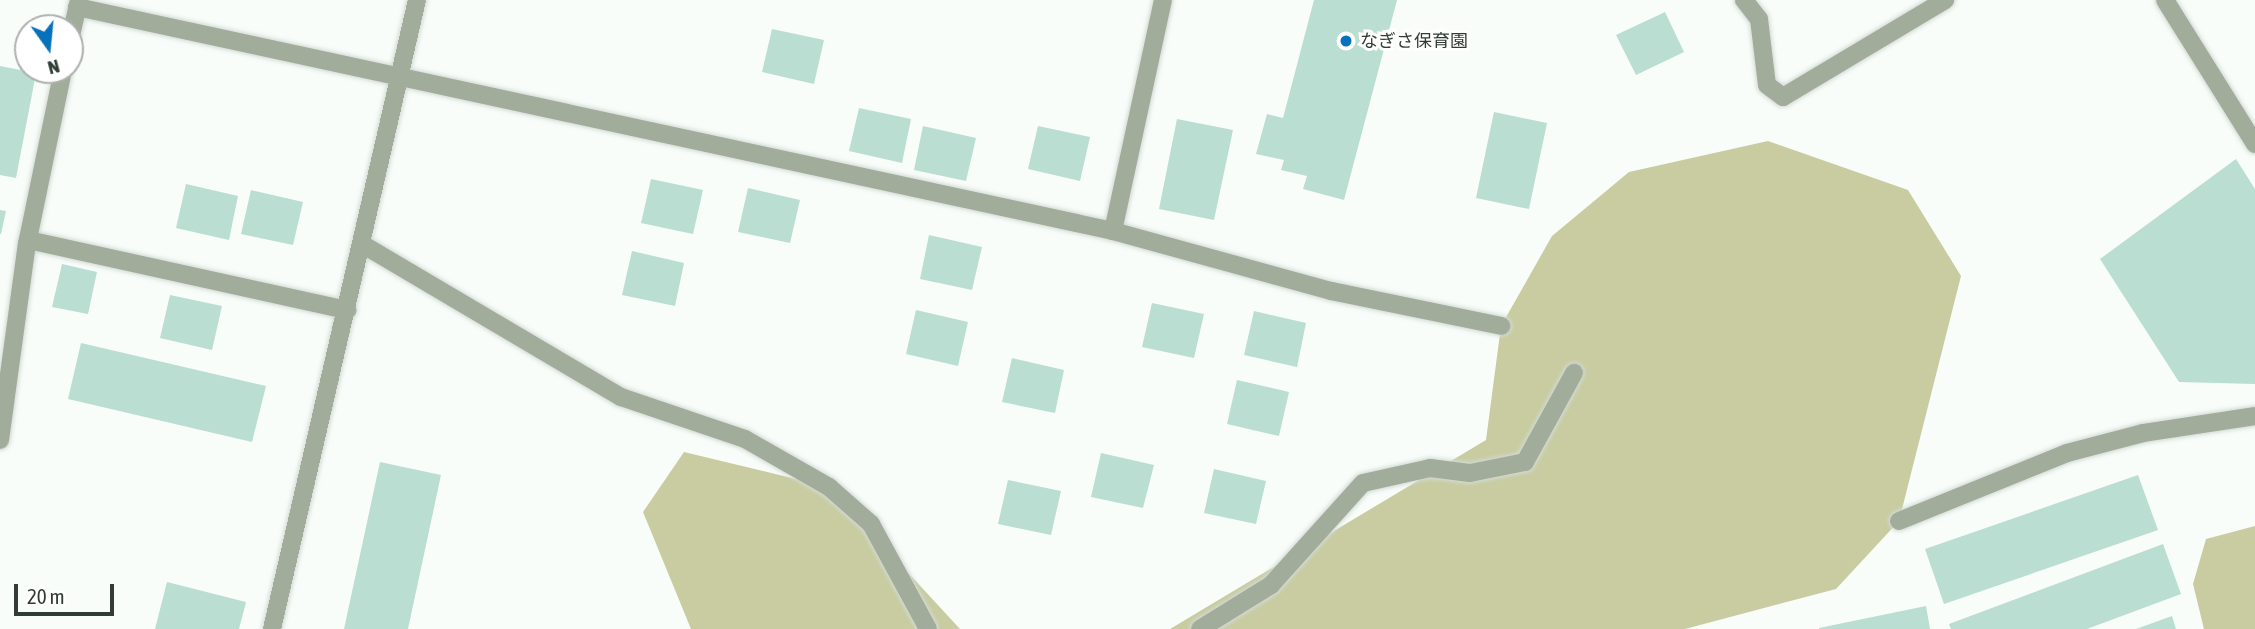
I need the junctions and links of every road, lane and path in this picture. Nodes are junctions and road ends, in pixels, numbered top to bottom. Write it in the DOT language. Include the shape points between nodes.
graph roads {
  1 [pos="416,0"];
  2 [pos="1163,0"];
  3 [pos="1744,0"];
  4 [pos="1945,0"];
  5 [pos="2165,0"];
  6 [pos="78,4"];
  7 [pos="398,77"];
  8 [pos="60,84"];
  9 [pos="2255,144"];
  10 [pos="1113,231"];
  11 [pos="28,240"];
  12 [pos="362,244"];
  13 [pos="347,310"];
  14 [pos="1500,326"];
  15 [pos="1574,373"];
  16 [pos="2255,416"];
  17 [pos="0,440"];
  18 [pos="1899,521"];
  19 [pos="272,629"];
  20 [pos="928,629"];
  21 [pos="1200,629"];
  1 -- 7 [label="street"];
  2 -- 10 [label="street"];
  3 -- 4 [label="street" via="1759,19 1767,85 1783,97"];
  5 -- 9 [label="street"];
  6 -- 7 [label="street"];
  7 -- 10 [label="street"];
  7 -- 12 [label="street"];
  8 -- 11 [label="street"];
  10 -- 14 [label="street" via="1331,291"];
  11 -- 13 [label="street"];
  11 -- 17 [label="street"];
  12 -- 13 [label="street"];
  12 -- 20 [label="street" via="621,397 745,439 829,487 871,524"];
  13 -- 19 [label="street"];
  15 -- 21 [label="street" via="1525,462 1470,473 1430,468 1363,483 1271,584"];
  16 -- 18 [label="street" via="2143,433 2067,453"];
}
